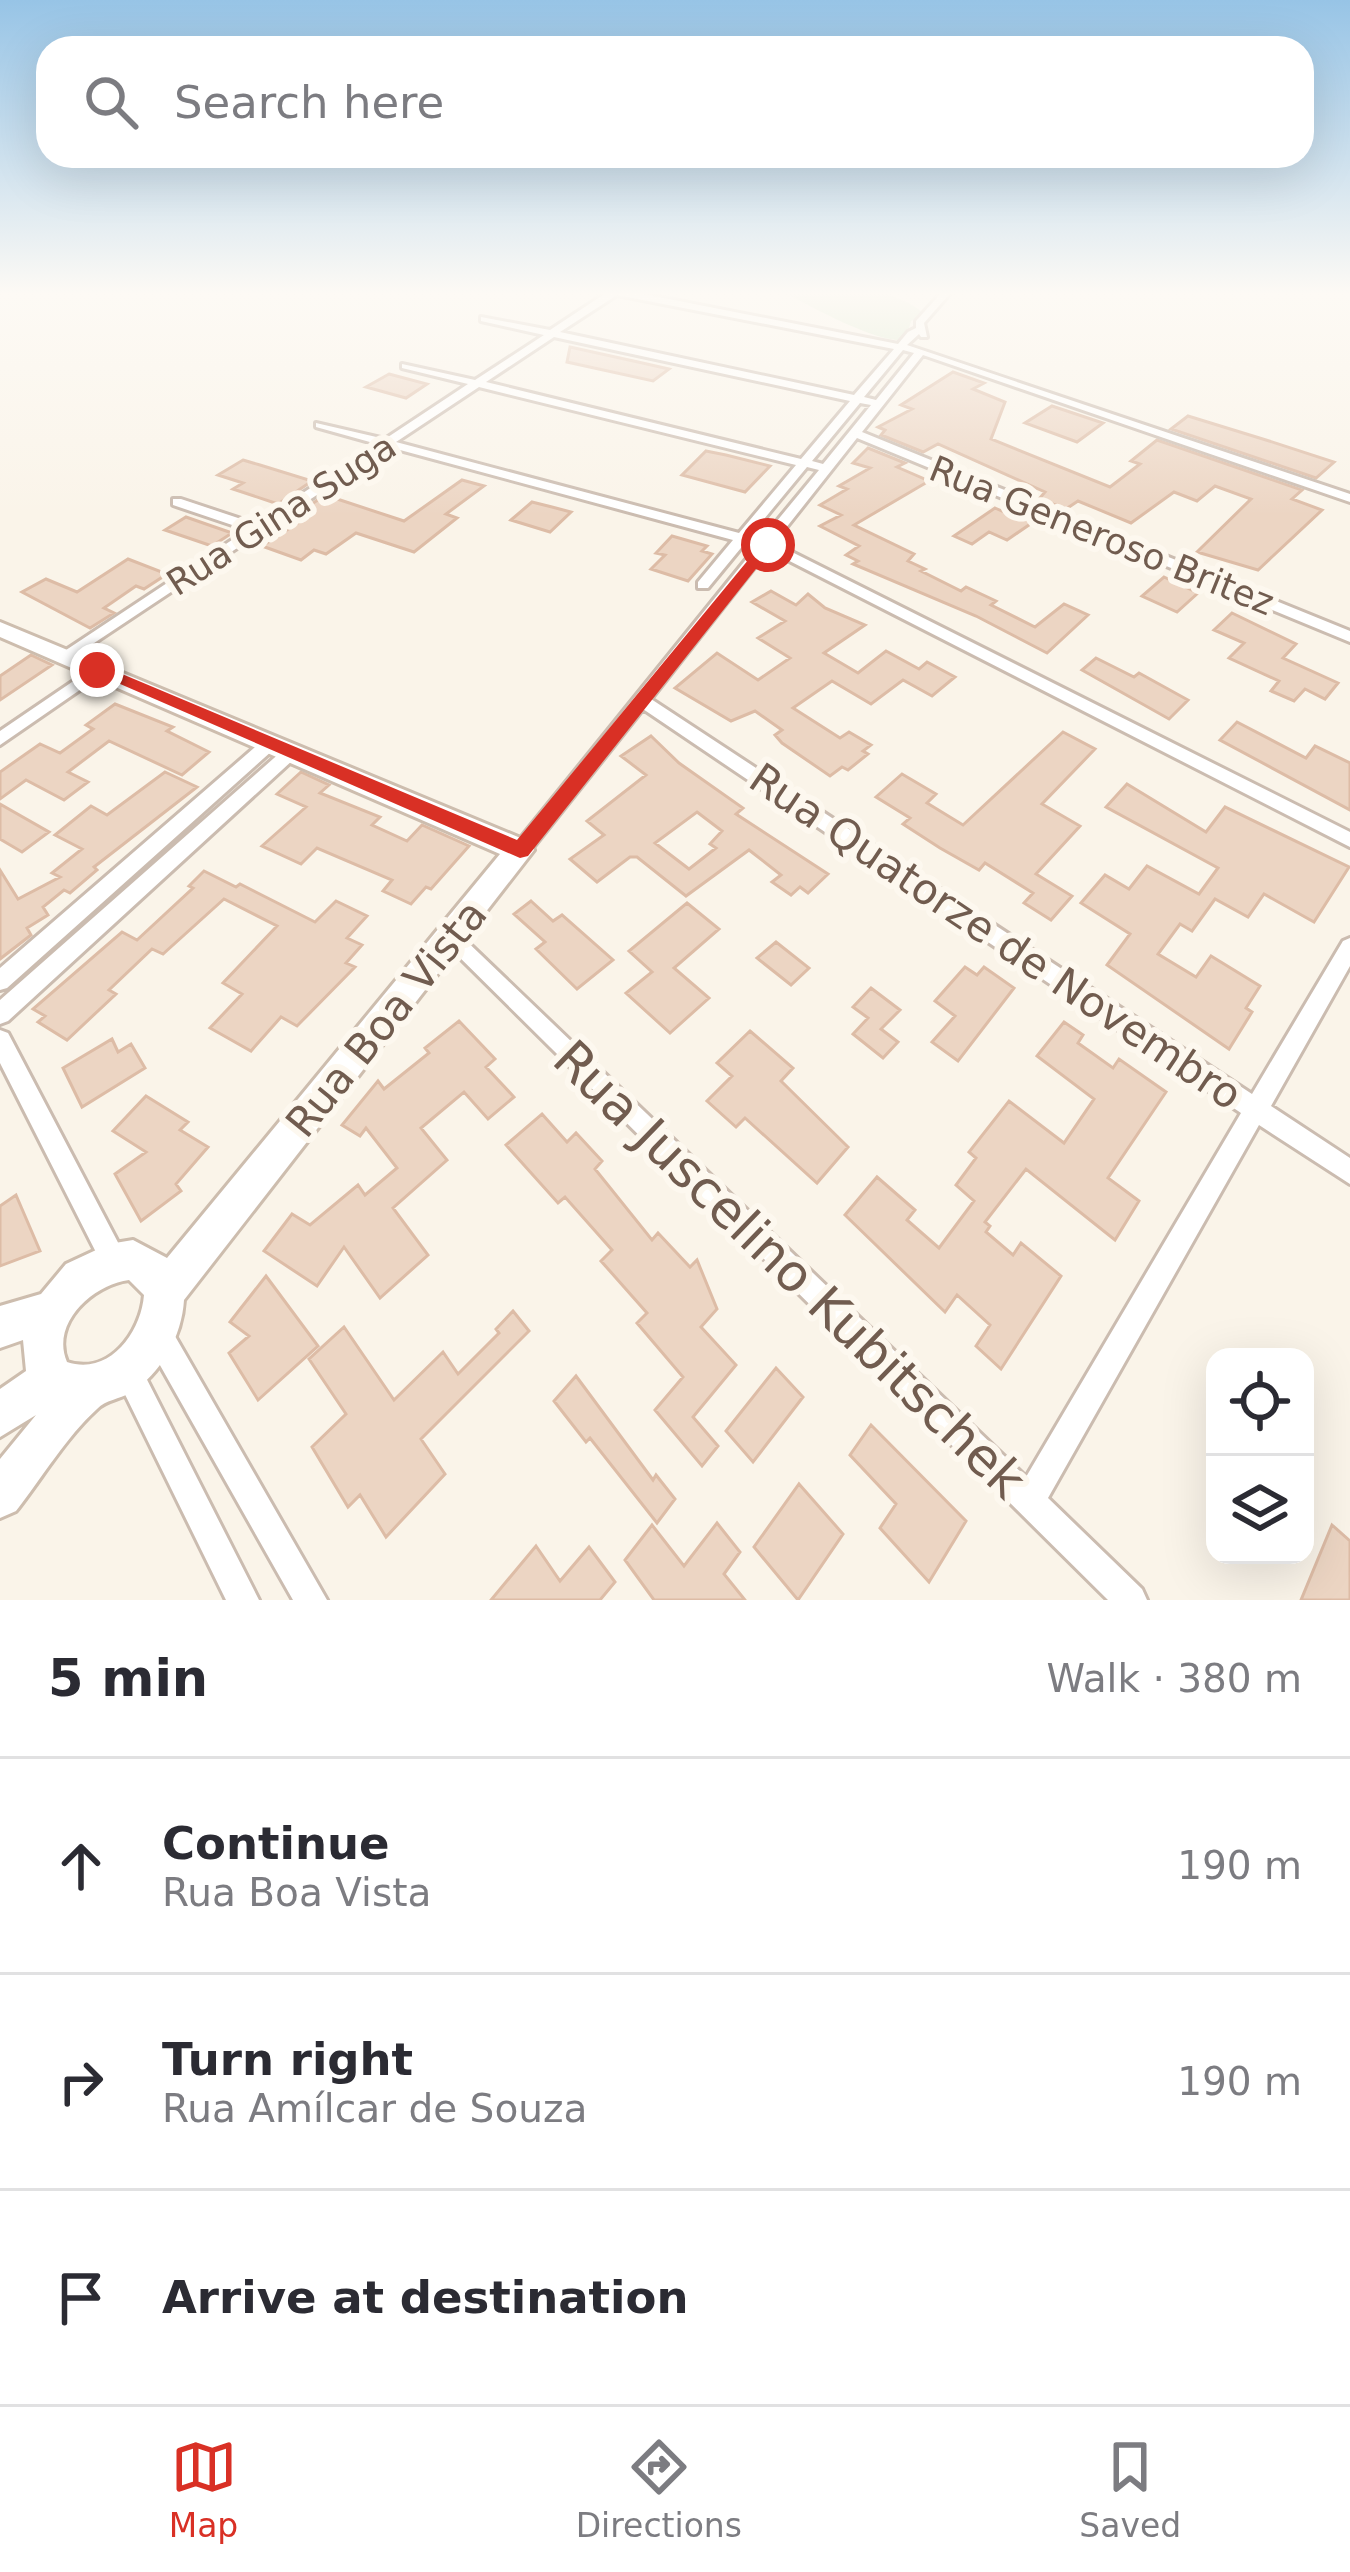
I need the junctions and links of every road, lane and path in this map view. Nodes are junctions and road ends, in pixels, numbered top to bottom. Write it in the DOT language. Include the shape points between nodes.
graph roads {
  1 [pos="406,366"];
  2 [pos="503,366"];
  3 [pos="701,366"];
  4 [pos="885,366"];
  5 [pos="910,366"];
  6 [pos="964,366"];
  7 [pos="477,382"];
  8 [pos="857,399"];
  9 [pos="880,404"];
  10 [pos="320,425"];
  11 [pos="853,432"];
  12 [pos="389,443"];
  13 [pos="801,463"];
  14 [pos="824,468"];
  15 [pos="1350,498"];
  16 [pos="177,502"];
  17 [pos="258,529"];
  18 [pos="739,539"];
  19 [pos="768,545"];
  20 [pos="703,585"];
  21 [pos="0,629"];
  22 [pos="1350,637"];
  23 [pos="65,656"];
  24 [pos="97,670"];
  25 [pos="641,700"];
  26 [pos="0,739"];
  27 [pos="278,750"];
  28 [pos="1350,840"];
  29 [pos="160,842"];
  30 [pos="520,850"];
  31 [pos="181,851"];
  32 [pos="450,938"];
  33 [pos="1350,947"];
  34 [pos="0,981"];
  35 [pos="0,1014"];
  36 [pos="0,1040"];
  37 [pos="1259,1111"];
  38 [pos="1350,1172"];
  39 [pos="114,1261"];
  40 [pos="54,1310"];
  41 [pos="162,1312"];
  42 [pos="0,1327"];
  43 [pos="127,1370"];
  44 [pos="69,1382"];
  45 [pos="0,1415"];
  46 [pos="0,1495"];
  47 [pos="1029,1502"];
  48 [pos="243,1600"];
  49 [pos="311,1600"];
  50 [pos="1131,1600"];
  1 -- 7 [label="street"];
  2 -- 7 [label="street, Rua Gina Suga"];
  3 -- 8 [label="street"];
  4 -- 8 [label="street"];
  5 -- 9 [label="street, Rua Boa Vista"];
  6 -- 15 [label="street"];
  7 -- 12 [label="street, Rua Gina Suga"];
  7 -- 13 [label="street"];
  8 -- 9 [label="street"];
  8 -- 13 [label="street"];
  9 -- 11 [label="street, Rua Boa Vista"];
  10 -- 12 [label="street"];
  11 -- 14 [label="street, Rua Boa Vista"];
  11 -- 22 [label="street, Rua Generoso Britez"];
  12 -- 17 [label="street, Rua Gina Suga"];
  12 -- 18 [label="street"];
  13 -- 14 [label="street"];
  13 -- 18 [label="street"];
  14 -- 19 [label="street, Rua Boa Vista"];
  16 -- 17 [label="street"];
  17 -- 23 [label="street, Rua Gina Suga"];
  18 -- 19 [label="street"];
  18 -- 20 [label="street"];
  19 -- 25 [label="street, Rua Boa Vista"];
  19 -- 28 [label="street"];
  21 -- 23 [label="street"];
  23 -- 24 [label="street"];
  24 -- 26 [label="street"];
  24 -- 27 [label="street"];
  25 -- 30 [label="street, Rua Boa Vista"];
  25 -- 37 [label="street, Rua Quatorze de Novembro"];
  27 -- 29 [label="street"];
  27 -- 30 [label="street"];
  27 -- 31 [label="street"];
  29 -- 31 [label="street"];
  29 -- 34 [label="street"];
  30 -- 32 [label="street, Rua Boa Vista"];
  31 -- 35 [label="street"];
  32 -- 41 [label="street, Rua Boa Vista"];
  32 -- 47 [label="street, Rua Juscelino Kubitschek"];
  33 -- 37 [label="street"];
  36 -- 39 [label="street"];
  37 -- 38 [label="street, Rua Quatorze de Novembro"];
  37 -- 47 [label="street"];
  39 -- 40 [label="street" via="75,1282"];
  39 -- 41 [label="street" via="149,1265 160,1276"];
  40 -- 42 [label="street"];
  40 -- 44 [label="street" via="44,1362"];
  41 -- 43 [label="street"];
  41 -- 49 [label="street"];
  43 -- 44 [label="street"];
  43 -- 48 [label="street"];
  44 -- 45 [label="street"];
  44 -- 46 [label="street"];
  47 -- 50 [label="street, Rua Juscelino Kubitschek"];
}
